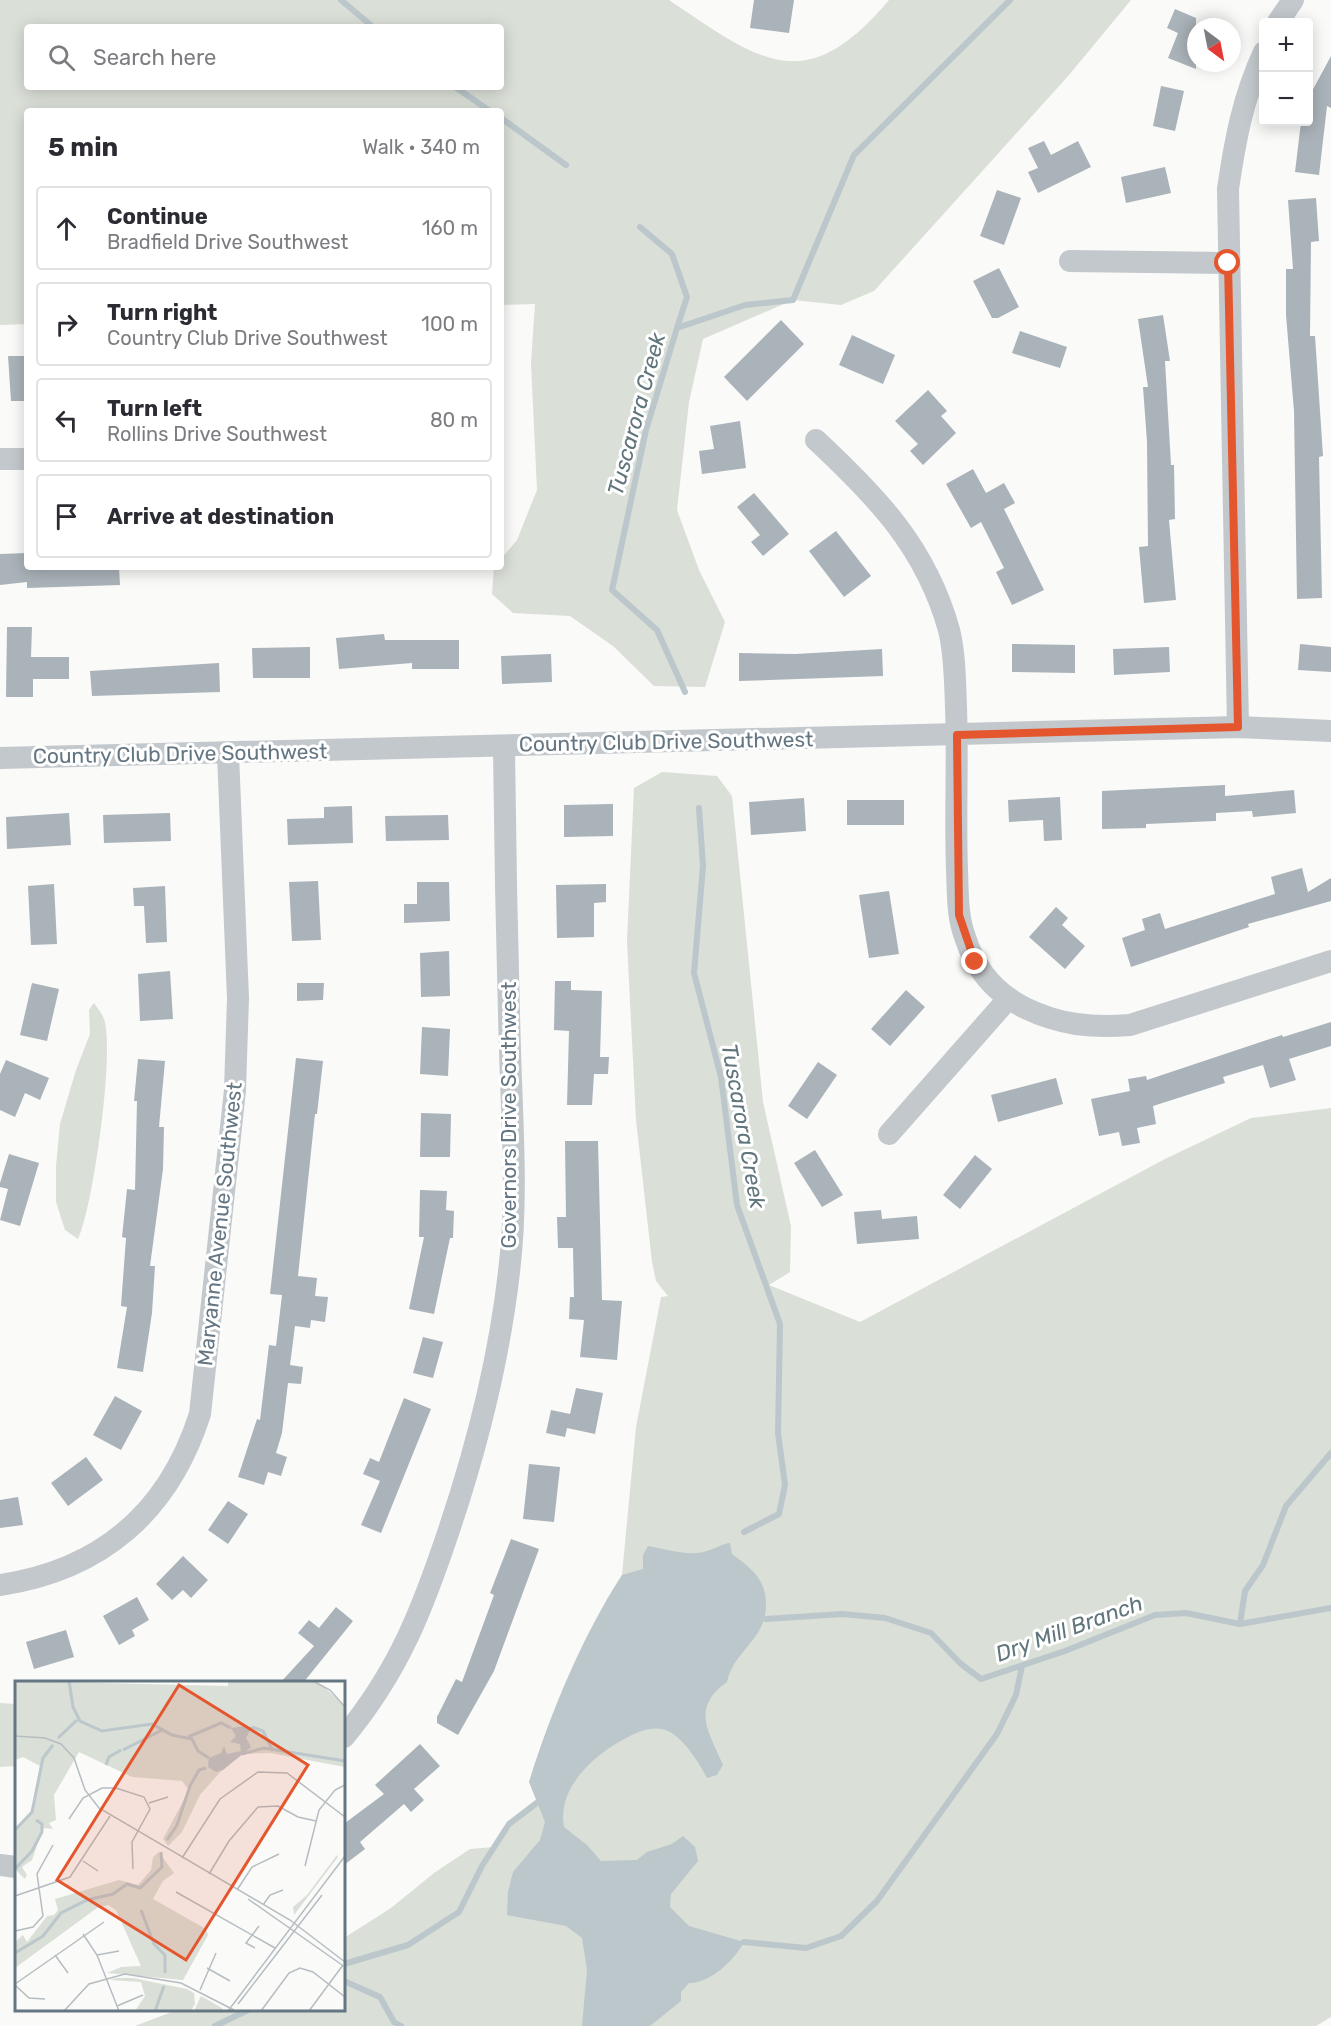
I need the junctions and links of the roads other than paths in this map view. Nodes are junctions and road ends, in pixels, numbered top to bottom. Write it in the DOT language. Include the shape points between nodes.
graph roads {
  1 [pos="1293,0"];
  2 [pos="1281,18"];
  3 [pos="1259,61"];
  4 [pos="1070,261"];
  5 [pos="1228,263"];
  6 [pos="816,440"];
  7 [pos="0,459"];
  8 [pos="24,459"];
  9 [pos="1238,727"];
  10 [pos="1331,731"];
  11 [pos="957,735"];
  12 [pos="504,746"];
  13 [pos="228,754"];
  14 [pos="0,758"];
  15 [pos="1331,962"];
  16 [pos="1008,999"];
  17 [pos="889,1134"];
  18 [pos="0,1585"];
  19 [pos="345,1736"];
  20 [pos="0,1865"];
  21 [pos="15,1867"];
  1 -- 2 [label="street"];
  3 -- 5 [label="street" via="1248,86 1235,140 1228,189"];
  4 -- 5 [label="street"];
  5 -- 9 [label="street"];
  6 -- 11 [label="street" via="871,491 915,550 935,590 949,632"];
  7 -- 8 [label="street"];
  9 -- 10 [label="street, Country Club Drive Southwest"];
  9 -- 11 [label="street, Country Club Drive Southwest"];
  11 -- 12 [label="street, Country Club Drive Southwest"];
  11 -- 16 [label="street" via="959,915 975,962"];
  12 -- 13 [label="street, Country Club Drive Southwest"];
  12 -- 19 [label="street, Governors Drive Southwest" via="513,1160 510,1269 496,1363 474,1456 439,1562 406,1644 370,1705"];
  13 -- 14 [label="street, Country Club Drive Southwest"];
  13 -- 18 [label="street, Maryanne Avenue Southwest" via="238,998 235,1089 200,1414 189,1448 171,1479 127,1531 100,1552 67,1568 32,1580"];
  15 -- 16 [label="street" via="1130,1025 1073,1025"];
  16 -- 17 [label="street"];
  20 -- 21 [label="street"];
}
